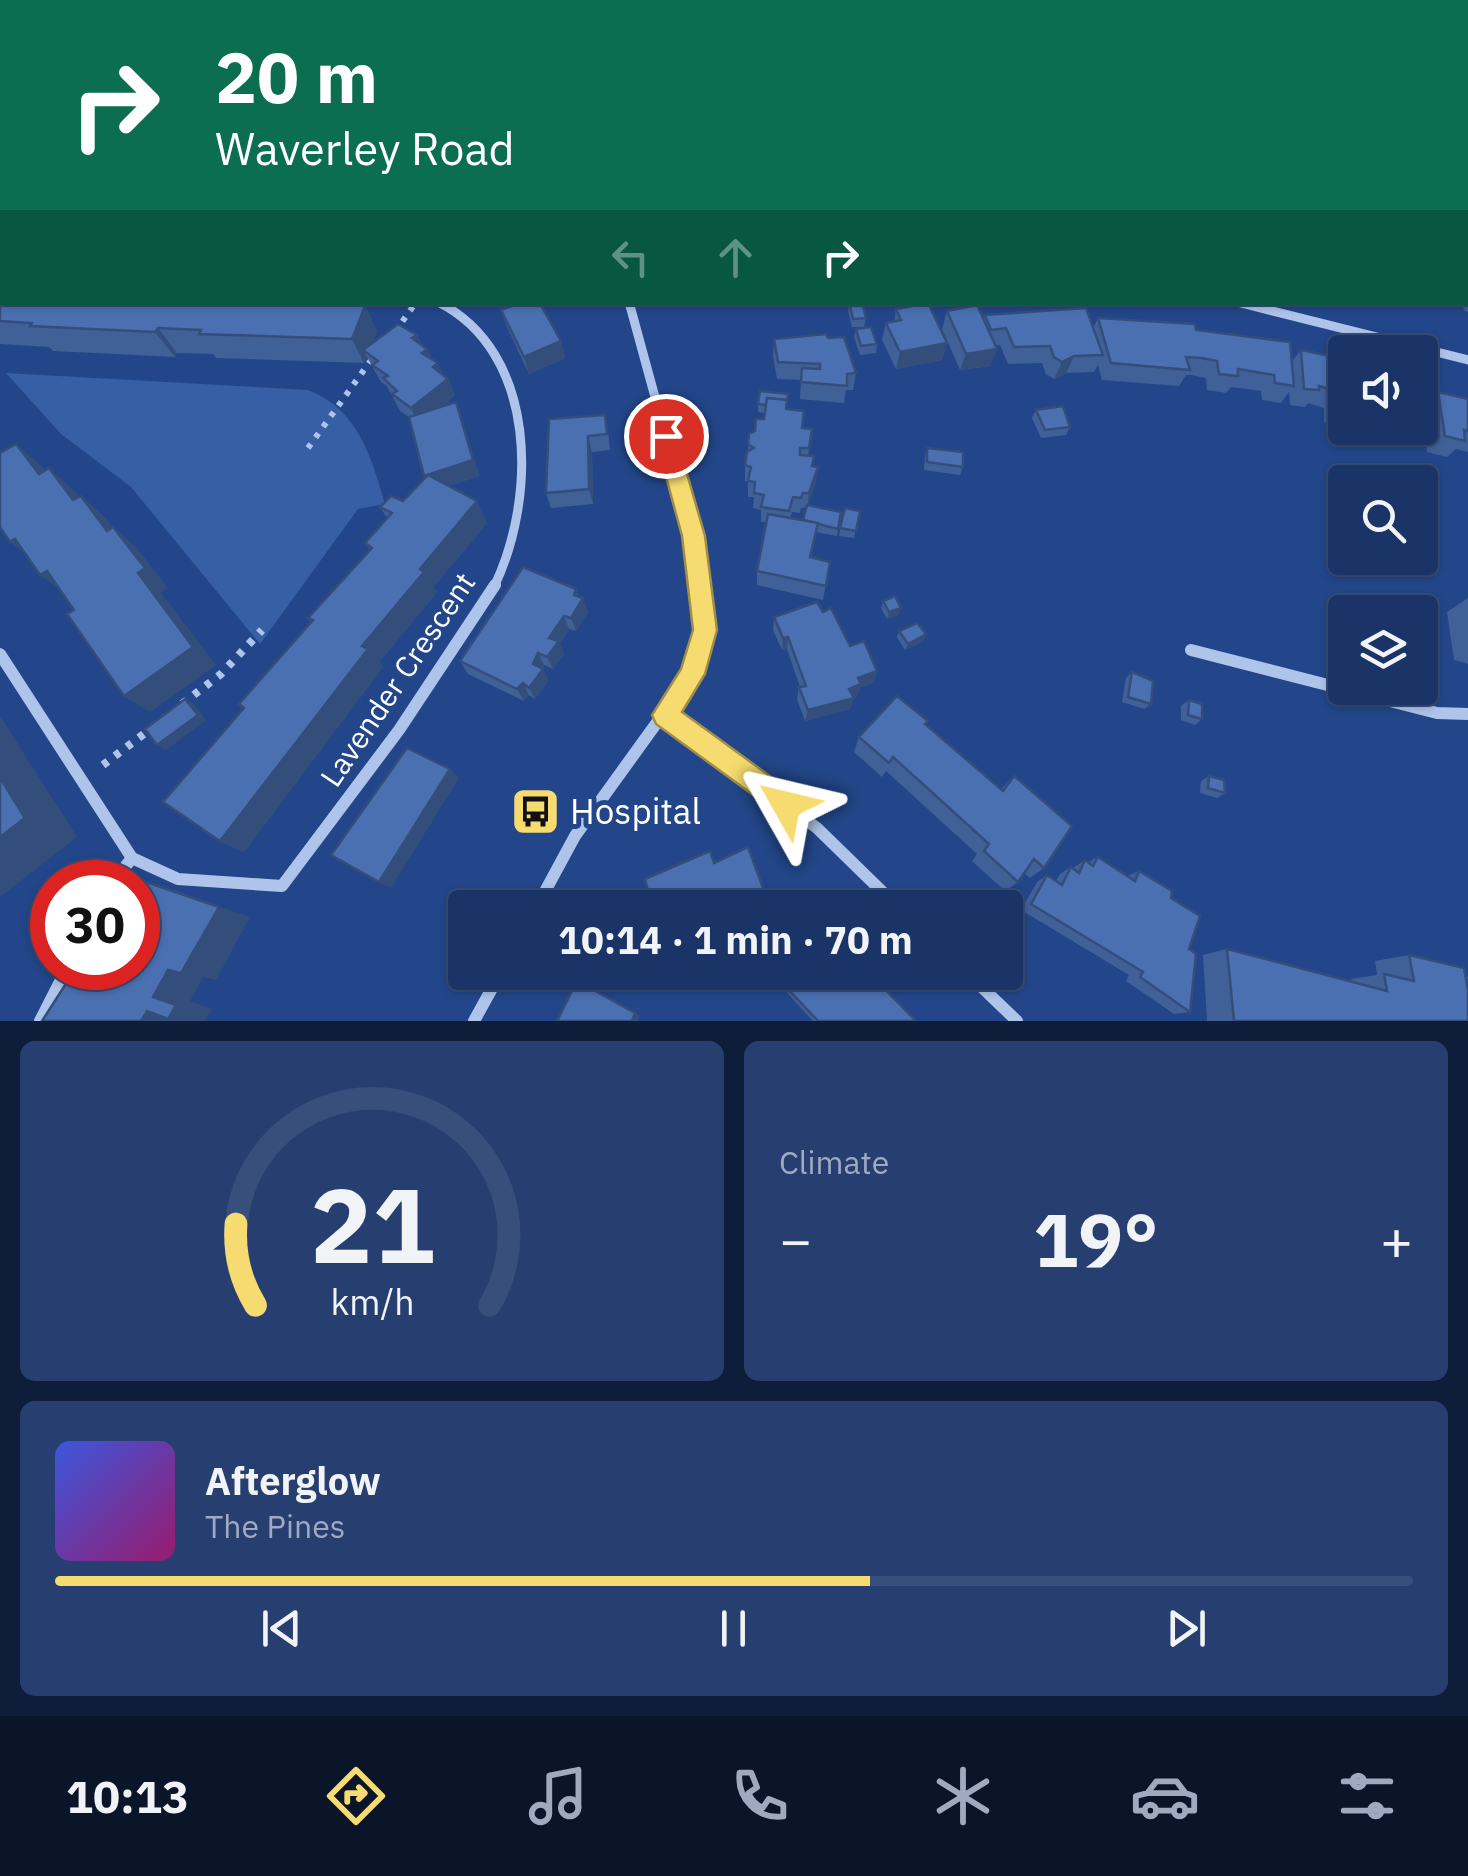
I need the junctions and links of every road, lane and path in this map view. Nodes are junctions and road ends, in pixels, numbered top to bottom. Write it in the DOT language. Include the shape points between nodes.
graph roads {
  1 [pos="413,305"];
  2 [pos="444,305"];
  3 [pos="630,305"];
  4 [pos="1249,305"];
  5 [pos="393,336"];
  6 [pos="381,349"];
  7 [pos="1468,360"];
  8 [pos="308,448"];
  9 [pos="262,630"];
  10 [pos="1191,650"];
  11 [pos="0,654"];
  12 [pos="178,707"];
  13 [pos="1468,714"];
  14 [pos="665,715"];
  15 [pos="164,718"];
  16 [pos="82,781"];
  17 [pos="132,858"];
  18 [pos="546,890"];
  19 [pos="881,890"];
  20 [pos="56,990"];
  21 [pos="490,990"];
  22 [pos="984,990"];
  23 [pos="40,1021"];
  24 [pos="474,1021"];
  25 [pos="1016,1021"];
  1 -- 5 [label="path"];
  2 -- 17 [label="street, Lavender Crescent" via="490,339 520,428 524,464 502,568 353,797 282,886 178,879"];
  3 -- 14 [label="street" via="694,536 705,630 692,674"];
  4 -- 7 [label="street"];
  6 -- 8 [label="path"];
  9 -- 12 [label="path"];
  10 -- 13 [label="street" via="1437,713"];
  11 -- 16 [label="street"];
  14 -- 18 [label="street" via="575,836"];
  14 -- 19 [label="street" via="817,828"];
  15 -- 16 [label="path"];
  16 -- 17 [label="street"];
  20 -- 23 [label="street"];
  21 -- 24 [label="street"];
  22 -- 25 [label="street"];
}
